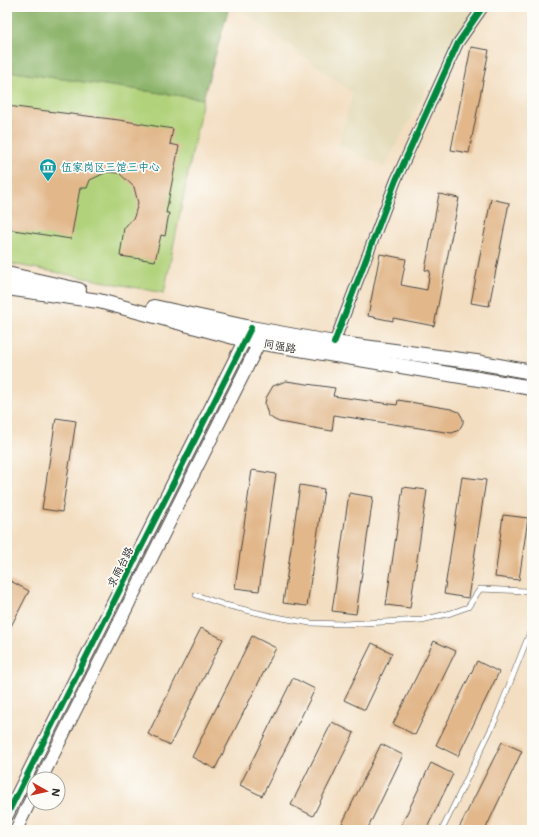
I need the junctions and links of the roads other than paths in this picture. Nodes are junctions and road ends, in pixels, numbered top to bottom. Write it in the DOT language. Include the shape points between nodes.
graph roads {
  1 [pos="483,7"];
  2 [pos="7,274"];
  3 [pos="7,288"];
  4 [pos="248,334"];
  5 [pos="263,337"];
  6 [pos="334,343"];
  7 [pos="532,372"];
  8 [pos="532,388"];
  9 [pos="530,590"];
  10 [pos="196,595"];
  11 [pos="532,597"];
  12 [pos="532,627"];
  13 [pos="45,771"];
  14 [pos="26,809"];
  15 [pos="7,815"];
  16 [pos="16,830"];
  17 [pos="442,830"];
  1 -- 6 [label="street" via="458,43 396,180"];
  2 -- 4 [label="main road, 同强路"];
  3 -- 4 [label="main road, 同强路" via="99,301"];
  4 -- 5 [label="main road, 同强路"];
  4 -- 15 [label="street, 求雨台路"];
  5 -- 6 [label="main road, 同强路"];
  5 -- 8 [label="main road, 同强路"];
  5 -- 13 [label="street"];
  6 -- 7 [label="main road, 同强路"];
  9 -- 10 [label="lane" via="480,589 468,607 422,620 344,624 310,623 271,616"];
  9 -- 11 [label="lane"];
  12 -- 17 [label="lane" via="495,721"];
  14 -- 16 [label="street"];
}
